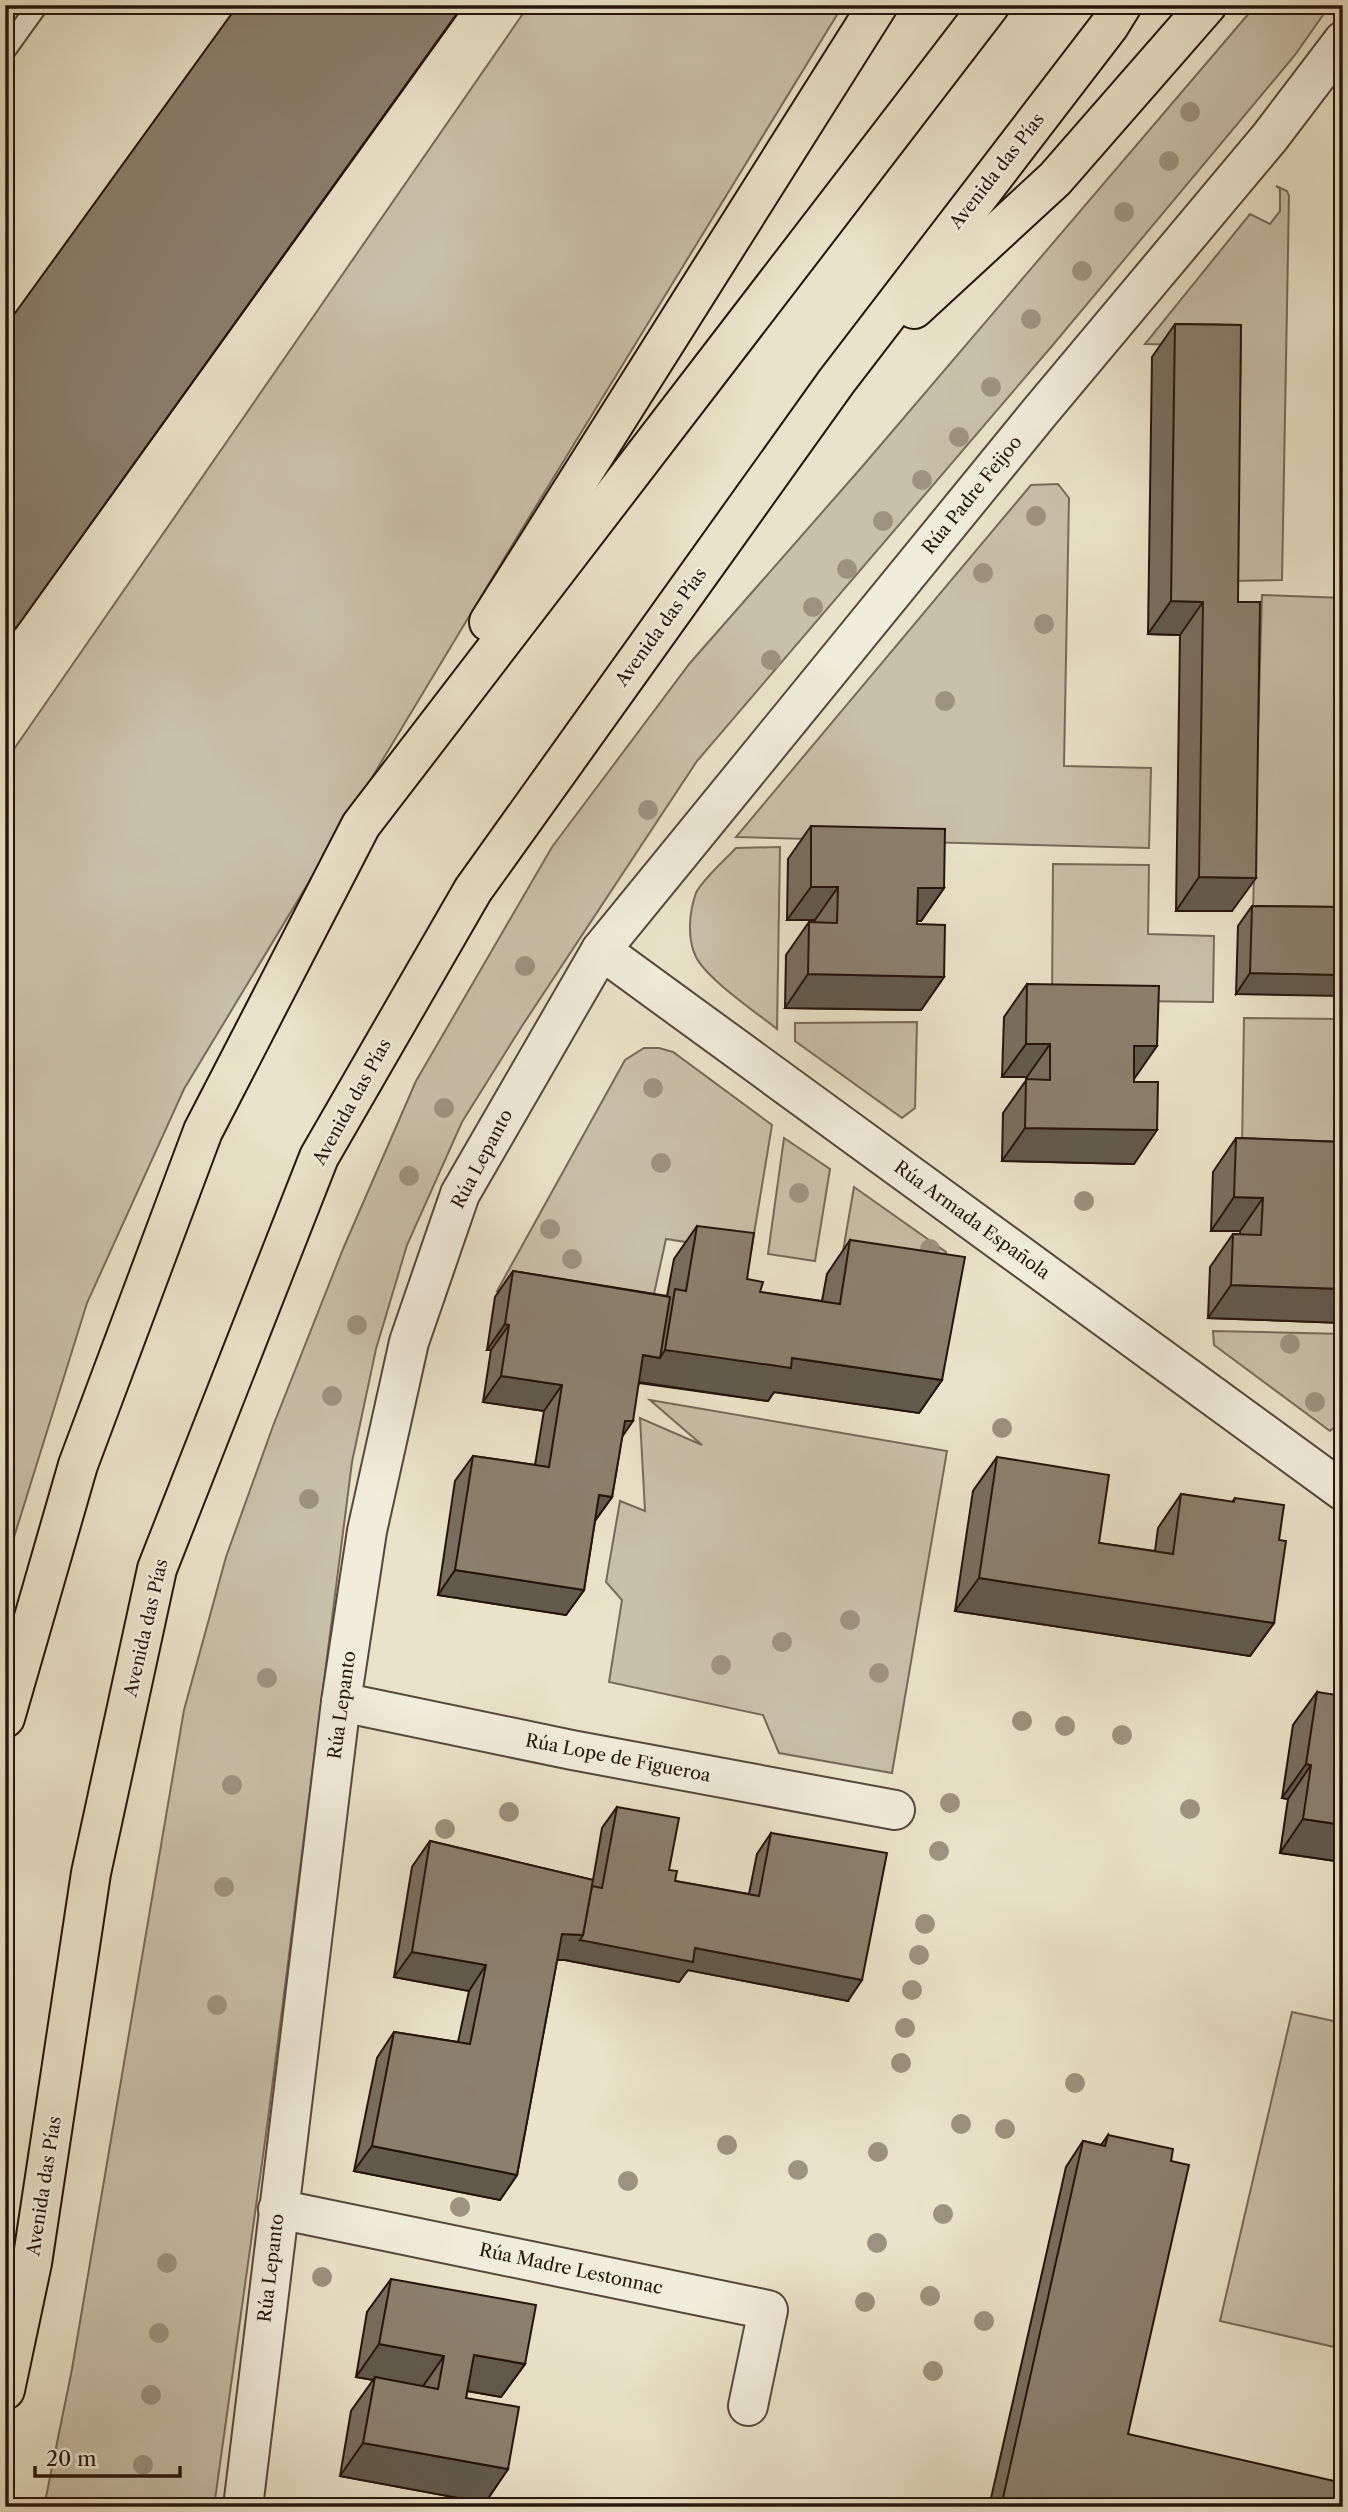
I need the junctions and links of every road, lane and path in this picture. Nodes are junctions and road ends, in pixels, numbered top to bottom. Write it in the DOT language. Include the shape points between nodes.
graph roads {
  1 [pos="38,5"];
  2 [pos="878,5"];
  3 [pos="989,5"];
  4 [pos="1122,5"];
  5 [pos="1207,5"];
  6 [pos="1343,41"];
  7 [pos="5,51"];
  8 [pos="836,382"];
  9 [pos="361,825"];
  10 [pos="601,950"];
  11 [pos="1343,1491"];
  12 [pos="341,1702"];
  13 [pos="5,1718"];
  14 [pos="895,1810"];
  15 [pos="278,2209"];
  16 [pos="5,2390"];
  17 [pos="748,2406"];
  18 [pos="243,2507"];
  1 -- 7 [label="lane"];
  2 -- 9 [label="highway"];
  3 -- 9 [label="highway"];
  4 -- 8 [label="highway, Avenida das Pías"];
  5 -- 8 [label="highway" via="1055,179"];
  6 -- 10 [label="street, Rúa Padre Feijoo" via="1270,137"];
  8 -- 16 [label="highway, Avenida das Pías" via="473,890 319,1157 158,1569 91,1873 32,2263"];
  9 -- 13 [label="highway" via="203,1131 78,1465"];
  10 -- 11 [label="street, Rúa Armada Española"];
  10 -- 12 [label="street, Rúa Lepanto" via="460,1194 409,1342 367,1531"];
  12 -- 14 [label="street, Rúa Lope de Figueroa"];
  12 -- 15 [label="street, Rúa Lepanto"];
  15 -- 17 [label="street, Rúa Madre Lestonnac" via="768,2310"];
  15 -- 18 [label="street, Rúa Lepanto"];
}
